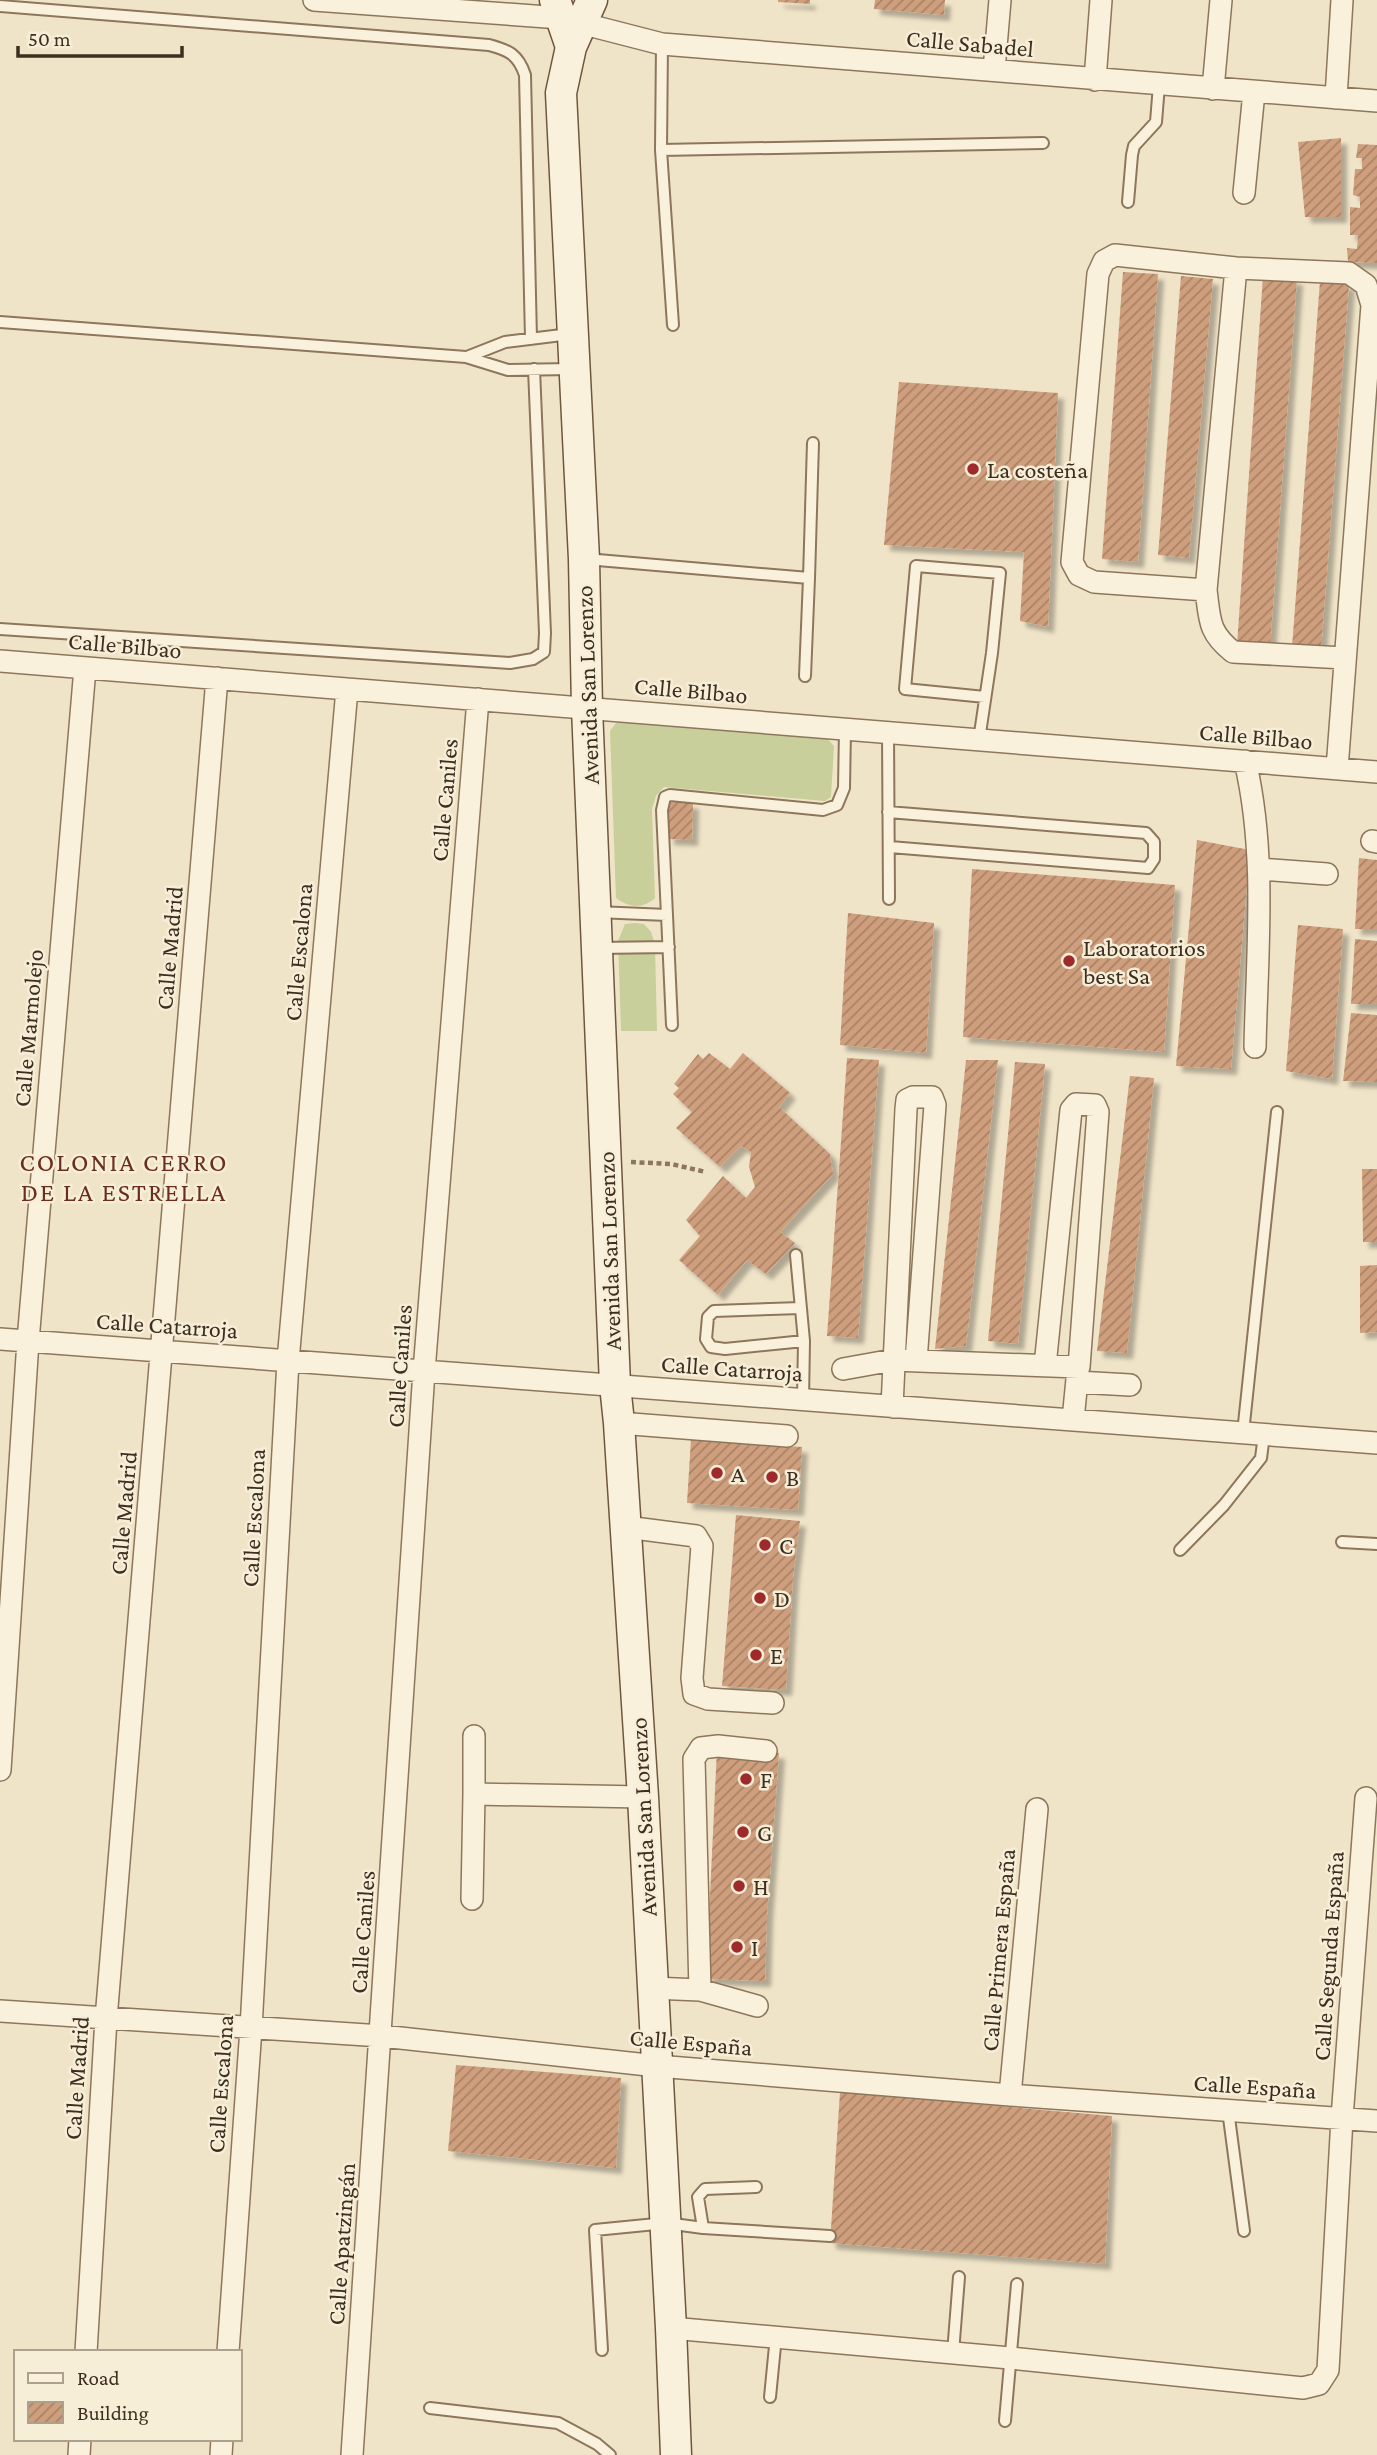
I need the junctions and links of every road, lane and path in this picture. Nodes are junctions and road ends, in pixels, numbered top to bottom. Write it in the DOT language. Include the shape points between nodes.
graph roads {
  1 [pos="314,0"];
  2 [pos="1000,0"];
  3 [pos="1101,0"];
  4 [pos="1220,0"];
  5 [pos="1342,0"];
  6 [pos="0,6"];
  7 [pos="572,18"];
  8 [pos="662,44"];
  9 [pos="994,71"];
  10 [pos="1095,80"];
  11 [pos="1159,85"];
  12 [pos="1213,89"];
  13 [pos="1254,92"];
  14 [pos="1336,98"];
  15 [pos="1377,101"];
  16 [pos="1043,143"];
  17 [pos="660,150"];
  18 [pos="1244,192"];
  19 [pos="1128,202"];
  20 [pos="1236,268"];
  21 [pos="0,322"];
  22 [pos="673,325"];
  23 [pos="573,334"];
  24 [pos="531,339"];
  25 [pos="466,357"];
  26 [pos="534,369"];
  27 [pos="574,369"];
  28 [pos="813,443"];
  29 [pos="584,559"];
  30 [pos="809,578"];
  31 [pos="1206,590"];
  32 [pos="0,629"];
  33 [pos="1344,658"];
  34 [pos="0,661"];
  35 [pos="85,668"];
  36 [pos="805,676"];
  37 [pos="216,678"];
  38 [pos="347,689"];
  39 [pos="985,697"];
  40 [pos="478,699"];
  41 [pos="587,708"];
  42 [pos="845,729"];
  43 [pos="888,732"];
  44 [pos="979,740"];
  45 [pos="1245,761"];
  46 [pos="1337,769"];
  47 [pos="1377,772"];
  48 [pos="888,812"];
  49 [pos="890,848"];
  50 [pos="1259,869"];
  51 [pos="1327,874"];
  52 [pos="888,899"];
  53 [pos="595,912"];
  54 [pos="667,915"];
  55 [pos="669,947"];
  56 [pos="596,948"];
  57 [pos="672,1025"];
  58 [pos="1255,1047"];
  59 [pos="1277,1112"];
  60 [pos="606,1164"];
  61 [pos="706,1172"];
  62 [pos="796,1255"];
  63 [pos="802,1308"];
  64 [pos="0,1339"];
  65 [pos="27,1341"];
  66 [pos="804,1341"];
  67 [pos="163,1351"];
  68 [pos="893,1360"];
  69 [pos="288,1361"];
  70 [pos="916,1361"];
  71 [pos="1045,1366"];
  72 [pos="843,1369"];
  73 [pos="424,1371"];
  74 [pos="1078,1375"];
  75 [pos="615,1385"];
  76 [pos="1130,1385"];
  77 [pos="803,1400"];
  78 [pos="892,1406"];
  79 [pos="1073,1420"];
  80 [pos="619,1423"];
  81 [pos="1253,1434"];
  82 [pos="787,1436"];
  83 [pos="1377,1443"];
  84 [pos="626,1527"];
  85 [pos="1342,1542"];
  86 [pos="1377,1544"];
  87 [pos="1180,1549"];
  88 [pos="772,1703"];
  89 [pos="474,1736"];
  90 [pos="766,1751"];
  91 [pos="0,1770"];
  92 [pos="474,1794"];
  93 [pos="643,1797"];
  94 [pos="1366,1798"];
  95 [pos="1037,1809"];
  96 [pos="472,1899"];
  97 [pos="652,1988"];
  98 [pos="700,1990"];
  99 [pos="757,2006"];
  100 [pos="0,2011"];
  101 [pos="106,2019"];
  102 [pos="251,2028"];
  103 [pos="382,2036"];
  104 [pos="657,2066"];
  105 [pos="1010,2095"];
  106 [pos="1228,2110"];
  107 [pos="1342,2118"];
  108 [pos="1377,2121"];
  109 [pos="757,2187"];
  110 [pos="666,2223"];
  111 [pos="703,2228"];
  112 [pos="1244,2231"];
  113 [pos="830,2236"];
  114 [pos="959,2277"];
  115 [pos="1017,2284"];
  116 [pos="671,2328"];
  117 [pos="776,2336"];
  118 [pos="86,2350"];
  119 [pos="228,2350"];
  120 [pos="602,2350"];
  121 [pos="953,2353"];
  122 [pos="1010,2358"];
  123 [pos="770,2397"];
  124 [pos="430,2408"];
  125 [pos="1005,2421"];
  126 [pos="352,2455"];
  127 [pos="610,2455"];
  128 [pos="676,2455"];
  1 -- 7 [label="street, Calle Sabadel"];
  2 -- 9 [label="street"];
  3 -- 10 [label="street"];
  4 -- 12 [label="street"];
  5 -- 14 [label="street"];
  6 -- 24 [label="lane" via="510,50 525,75"];
  7 -- 8 [label="street, Calle Sabadel"];
  7 -- 23 [label="main road, Avenida San Lorenzo" via="561,93"];
  8 -- 9 [label="street, Calle Sabadel"];
  8 -- 17 [label="lane"];
  9 -- 10 [label="street, Calle Sabadel"];
  10 -- 11 [label="street, Calle Sabadel"];
  11 -- 12 [label="street, Calle Sabadel"];
  11 -- 19 [label="lane" via="1156,122 1134,146"];
  12 -- 13 [label="street, Calle Sabadel"];
  13 -- 14 [label="street, Calle Sabadel"];
  13 -- 18 [label="street"];
  14 -- 15 [label="street, Calle Sabadel"];
  16 -- 17 [label="lane"];
  17 -- 22 [label="lane"];
  20 -- 31 [label="street"];
  20 -- 31 [label="street" via="1115,255 1104,261 1098,274 1072,562 1079,575 1094,582"];
  20 -- 33 [label="street" via="1349,272 1366,285 1372,305"];
  21 -- 25 [label="lane"];
  23 -- 24 [label="lane"];
  23 -- 27 [label="main road, Avenida San Lorenzo"];
  24 -- 25 [label="lane" via="505,342"];
  25 -- 26 [label="lane" via="508,370"];
  26 -- 27 [label="lane"];
  26 -- 32 [label="lane" via="545,633 544,652 533,659 510,663"];
  27 -- 29 [label="main road, Avenida San Lorenzo"];
  28 -- 30 [label="lane"];
  29 -- 30 [label="lane"];
  29 -- 41 [label="main road, Avenida San Lorenzo"];
  30 -- 36 [label="lane"];
  31 -- 33 [label="street" via="1210,623 1219,641 1233,652"];
  33 -- 46 [label="street"];
  34 -- 35 [label="street, Calle Bilbao"];
  35 -- 37 [label="street, Calle Bilbao"];
  35 -- 65 [label="street, Calle Marmolejo"];
  37 -- 38 [label="street, Calle Bilbao"];
  37 -- 67 [label="street, Calle Madrid"];
  38 -- 40 [label="street, Calle Bilbao"];
  38 -- 69 [label="street, Calle Escalona"];
  39 -- 39 [label="lane" via="1000,573 916,566 905,689"];
  39 -- 44 [label="lane"];
  40 -- 41 [label="street, Calle Bilbao"];
  40 -- 73 [label="street, Calle Caniles"];
  41 -- 42 [label="street, Calle Bilbao"];
  41 -- 53 [label="main road, Avenida San Lorenzo"];
  42 -- 43 [label="street, Calle Bilbao"];
  42 -- 54 [label="lane" via="844,788 837,805 823,810 678,794 665,797"];
  43 -- 44 [label="street, Calle Bilbao"];
  43 -- 48 [label="lane"];
  44 -- 45 [label="street, Calle Bilbao"];
  45 -- 46 [label="street, Calle Bilbao"];
  45 -- 50 [label="street"];
  46 -- 47 [label="street, Calle Bilbao"];
  48 -- 49 [label="lane"];
  48 -- 49 [label="lane" via="1146,833 1154,842 1154,859 1148,868"];
  49 -- 52 [label="lane"];
  50 -- 51 [label="street"];
  50 -- 58 [label="street"];
  53 -- 54 [label="lane"];
  53 -- 56 [label="main road, Avenida San Lorenzo"];
  54 -- 55 [label="lane"];
  55 -- 56 [label="lane"];
  55 -- 57 [label="lane"];
  56 -- 60 [label="main road, Avenida San Lorenzo"];
  59 -- 81 [label="lane"];
  60 -- 61 [label="path" via="671,1164"];
  60 -- 75 [label="main road, Avenida San Lorenzo"];
  62 -- 63 [label="lane"];
  63 -- 66 [label="lane"];
  63 -- 66 [label="lane" via="714,1311 708,1317 706,1339 711,1347 725,1349"];
  64 -- 65 [label="street, Calle Catarroja"];
  65 -- 67 [label="street, Calle Catarroja"];
  65 -- 91 [label="street, Calle Marmolejo"];
  66 -- 77 [label="lane"];
  67 -- 69 [label="street, Calle Catarroja"];
  67 -- 101 [label="street, Calle Madrid"];
  68 -- 70 [label="street"];
  68 -- 70 [label="street" via="907,1100 932,1097"];
  68 -- 72 [label="street"];
  68 -- 78 [label="street"];
  69 -- 73 [label="street, Calle Catarroja"];
  69 -- 102 [label="street, Calle Escalona"];
  70 -- 71 [label="street"];
  71 -- 74 [label="street"];
  71 -- 74 [label="street" via="1071,1110 1076,1104 1095,1105"];
  73 -- 75 [label="street, Calle Catarroja"];
  73 -- 103 [label="street, Calle Caniles"];
  74 -- 76 [label="street"];
  74 -- 79 [label="street"];
  75 -- 77 [label="street, Calle Catarroja"];
  75 -- 80 [label="main road, Avenida San Lorenzo"];
  77 -- 78 [label="street, Calle Catarroja"];
  78 -- 79 [label="street, Calle Catarroja"];
  79 -- 81 [label="street, Calle Catarroja"];
  80 -- 82 [label="street"];
  80 -- 84 [label="main road, Avenida San Lorenzo"];
  81 -- 83 [label="street, Calle Catarroja"];
  81 -- 87 [label="lane" via="1261,1458 1224,1505"];
  84 -- 88 [label="street" via="696,1536 702,1546 694,1694"];
  84 -- 93 [label="main road, Avenida San Lorenzo"];
  85 -- 86 [label="lane"];
  89 -- 92 [label="street"];
  90 -- 98 [label="street" via="718,1746 701,1748 694,1759"];
  92 -- 93 [label="street"];
  92 -- 96 [label="street"];
  93 -- 97 [label="main road, Avenida San Lorenzo"];
  94 -- 107 [label="street, Calle Segunda España"];
  95 -- 105 [label="street, Calle Primera España"];
  97 -- 98 [label="street"];
  97 -- 104 [label="main road, Avenida San Lorenzo"];
  98 -- 99 [label="street"];
  100 -- 101 [label="street, Calle España"];
  101 -- 102 [label="street, Calle España"];
  101 -- 118 [label="street, Calle Madrid"];
  102 -- 103 [label="street, Calle España"];
  102 -- 119 [label="street, Calle Escalona"];
  103 -- 104 [label="street, Calle España"];
  103 -- 126 [label="street, Calle Apatzingán"];
  104 -- 105 [label="street, Calle España"];
  104 -- 110 [label="main road, Avenida San Lorenzo"];
  105 -- 106 [label="street, Calle España"];
  106 -- 107 [label="street, Calle España"];
  106 -- 112 [label="lane"];
  107 -- 108 [label="street, Calle España"];
  107 -- 122 [label="street, Calle Segunda España" via="1328,2370 1319,2384 1303,2388"];
  109 -- 111 [label="lane" via="705,2189 698,2197"];
  110 -- 111 [label="lane"];
  110 -- 116 [label="main road, Avenida San Lorenzo"];
  110 -- 120 [label="lane" via="595,2230"];
  111 -- 113 [label="lane"];
  114 -- 121 [label="lane"];
  115 -- 122 [label="lane"];
  116 -- 117 [label="street, Calle Segunda España"];
  116 -- 128 [label="main road, Avenida San Lorenzo"];
  117 -- 121 [label="street, Calle Segunda España"];
  117 -- 123 [label="lane"];
  121 -- 122 [label="street, Calle Segunda España"];
  122 -- 125 [label="lane"];
  124 -- 127 [label="lane" via="558,2423"];
}
